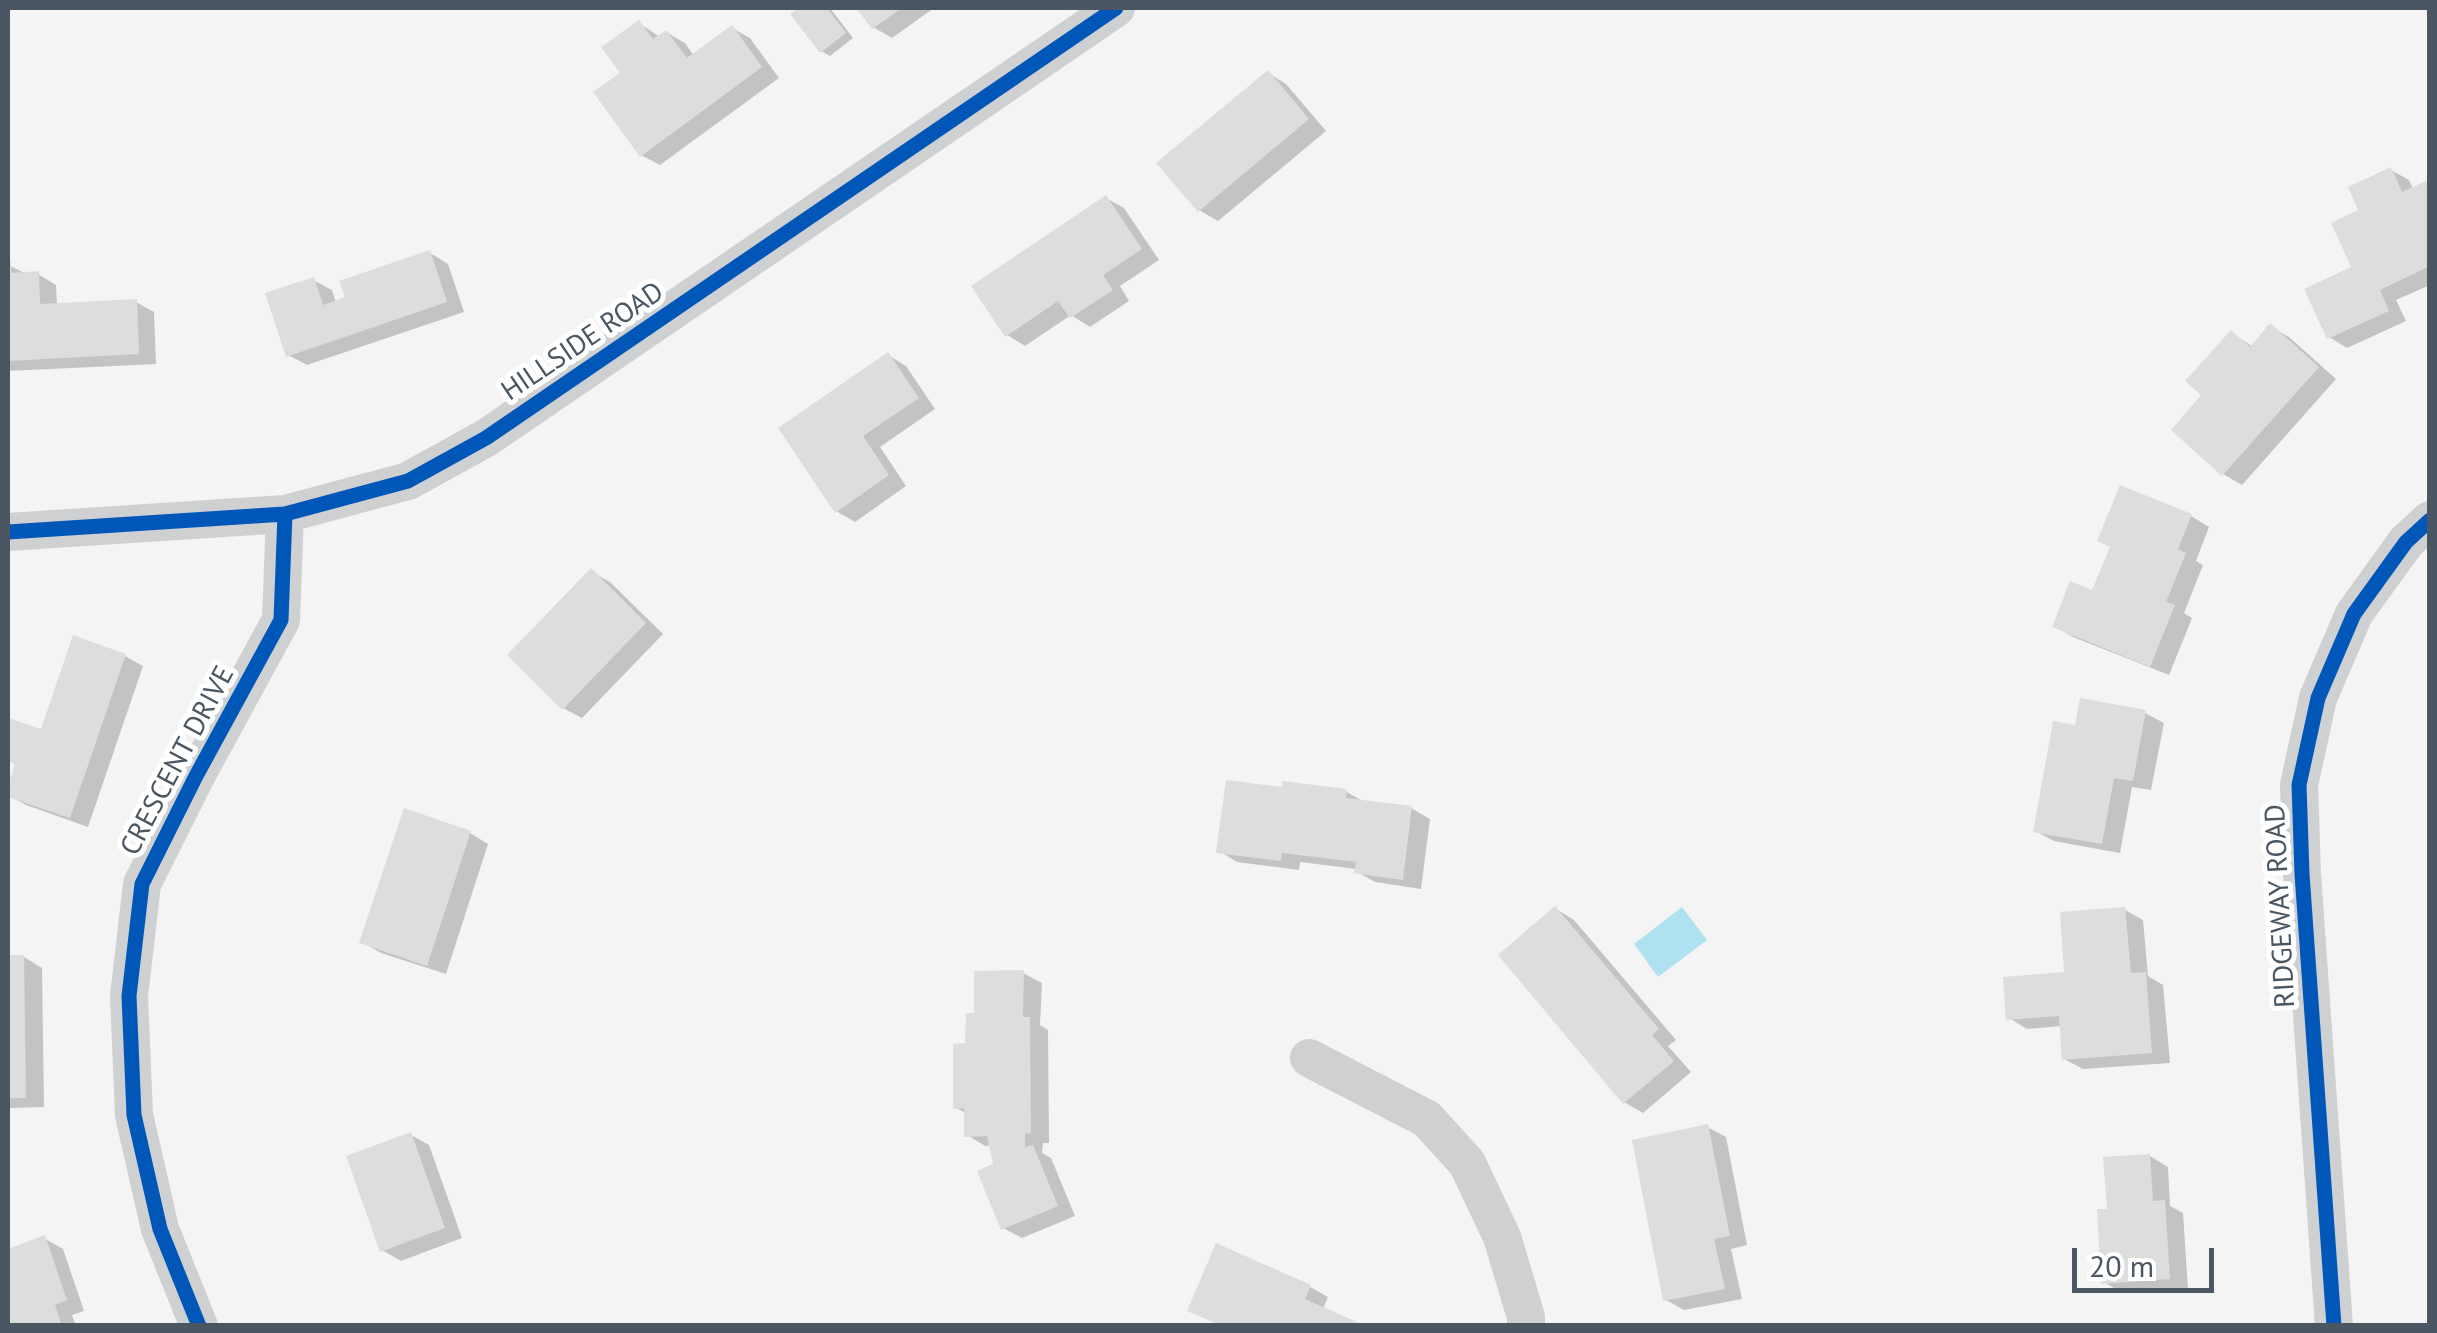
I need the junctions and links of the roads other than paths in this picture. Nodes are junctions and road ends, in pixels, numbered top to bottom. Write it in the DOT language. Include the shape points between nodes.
graph roads {
  1 [pos="1116,8"];
  2 [pos="285,514"];
  3 [pos="2430,520"];
  4 [pos="8,532"];
  5 [pos="1309,1058"];
  6 [pos="199,1326"];
  7 [pos="1526,1326"];
  8 [pos="2334,1326"];
  1 -- 2 [label="street, HILLSIDE ROAD" via="486,438 408,481"];
  2 -- 4 [label="street, HILLSIDE ROAD"];
  2 -- 6 [label="street, CRESCENT DRIVE" via="281,620 142,884 128,996 134,1115 160,1228"];
  3 -- 8 [label="street, RIDGEWAY ROAD" via="2354,614 2318,698 2299,785"];
  5 -- 7 [label="street" via="1427,1119 1467,1163 1502,1237"];
}
